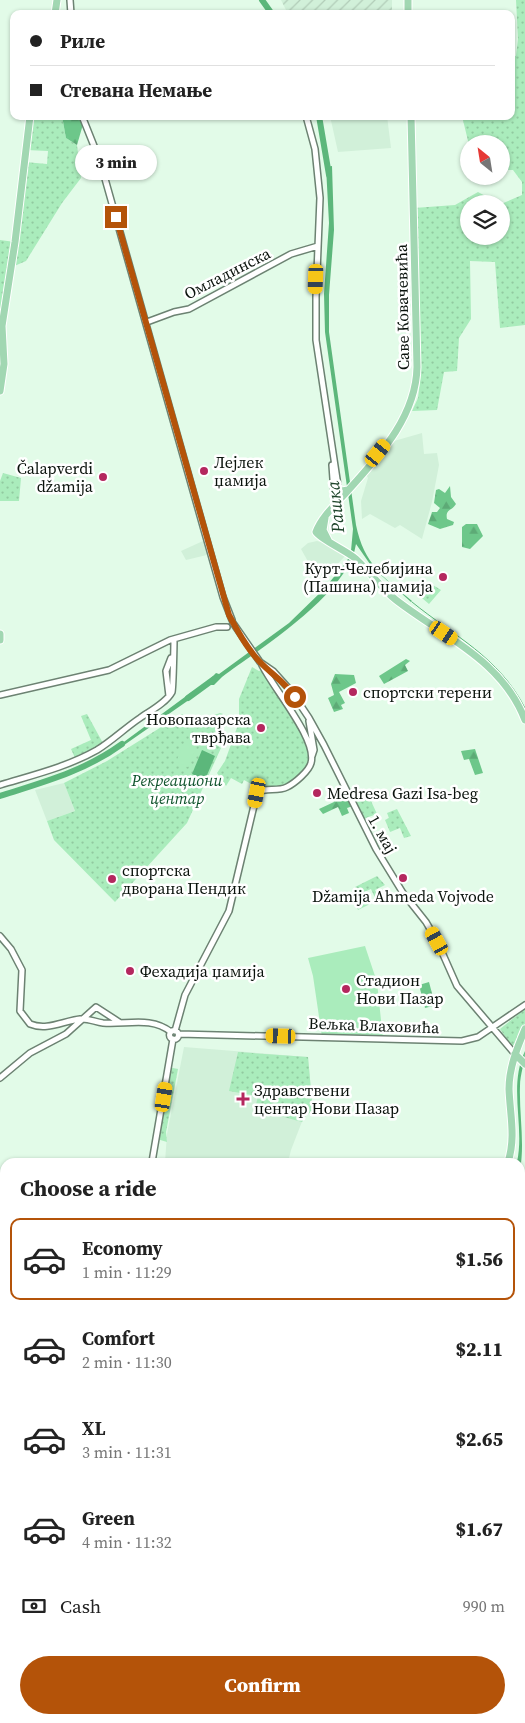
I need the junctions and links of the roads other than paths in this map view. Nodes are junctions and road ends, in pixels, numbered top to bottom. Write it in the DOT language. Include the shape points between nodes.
graph roads {
  1 [pos="30,120"];
  2 [pos="84,120"];
  3 [pos="307,120"];
  4 [pos="411,120"];
  5 [pos="318,246"];
  6 [pos="147,322"];
  7 [pos="0,390"];
  8 [pos="340,494"];
  9 [pos="325,518"];
  10 [pos="328,540"];
  11 [pos="229,623"];
  12 [pos="174,639"];
  13 [pos="261,663"];
  14 [pos="0,694"];
  15 [pos="309,718"];
  16 [pos="525,720"];
  17 [pos="310,741"];
  18 [pos="0,785"];
  19 [pos="0,936"];
  20 [pos="525,1005"];
  21 [pos="81,1019"];
  22 [pos="119,1022"];
  23 [pos="493,1027"];
  24 [pos="525,1029"];
  25 [pos="175,1032"];
  26 [pos="520,1059"];
  27 [pos="0,1078"];
  28 [pos="153,1158"];
  29 [pos="509,1158"];
  1 -- 7 [label="main road" via="2,326 4,364"];
  2 -- 6 [label="street, 1. мај" via="100,161"];
  3 -- 5 [label="street" via="318,171"];
  4 -- 8 [label="main road, Саве Ковачевића" via="417,381 404,419 357,479"];
  5 -- 6 [label="street, Омладинска" via="291,254 189,309"];
  5 -- 8 [label="street" via="316,331"];
  6 -- 11 [label="street, 1. мај"];
  8 -- 9 [label="main road, Саве Ковачевића"];
  9 -- 10 [label="main road" via="323,530"];
  9 -- 10 [label="main road, Саве Ковачевића" via="316,532"];
  10 -- 16 [label="main road" via="356,559 398,601 490,668 511,692"];
  11 -- 12 [label="street"];
  11 -- 13 [label="street, 1. мај"];
  12 -- 14 [label="street" via="109,670"];
  12 -- 18 [label="street" via="173,684 169,696 113,740 89,754"];
  13 -- 15 [label="street, 1. мај" via="286,685"];
  13 -- 17 [label="street"];
  15 -- 17 [label="street"];
  15 -- 23 [label="street, 1. мај" via="376,849 402,893 422,916 437,941 455,984"];
  17 -- 25 [label="street" via="312,757 308,768 287,787 257,793 229,911 185,995"];
  19 -- 21 [label="street" via="22,970 20,1011 27,1021 47,1026"];
  20 -- 23 [label="street, Вељка Влаховића"];
  21 -- 22 [label="street"];
  21 -- 22 [label="street" via="96,1007"];
  21 -- 27 [label="street" via="66,1034 30,1053"];
  22 -- 25 [label="street" via="157,1023"];
  23 -- 25 [label="street, Вељка Влаховића" via="475,1039 462,1042"];
  23 -- 26 [label="street"];
  24 -- 26 [label="main road"];
  25 -- 28 [label="street" via="178,1038 173,1039"];
  26 -- 29 [label="main road" via="509,1082 513,1132"];
}
